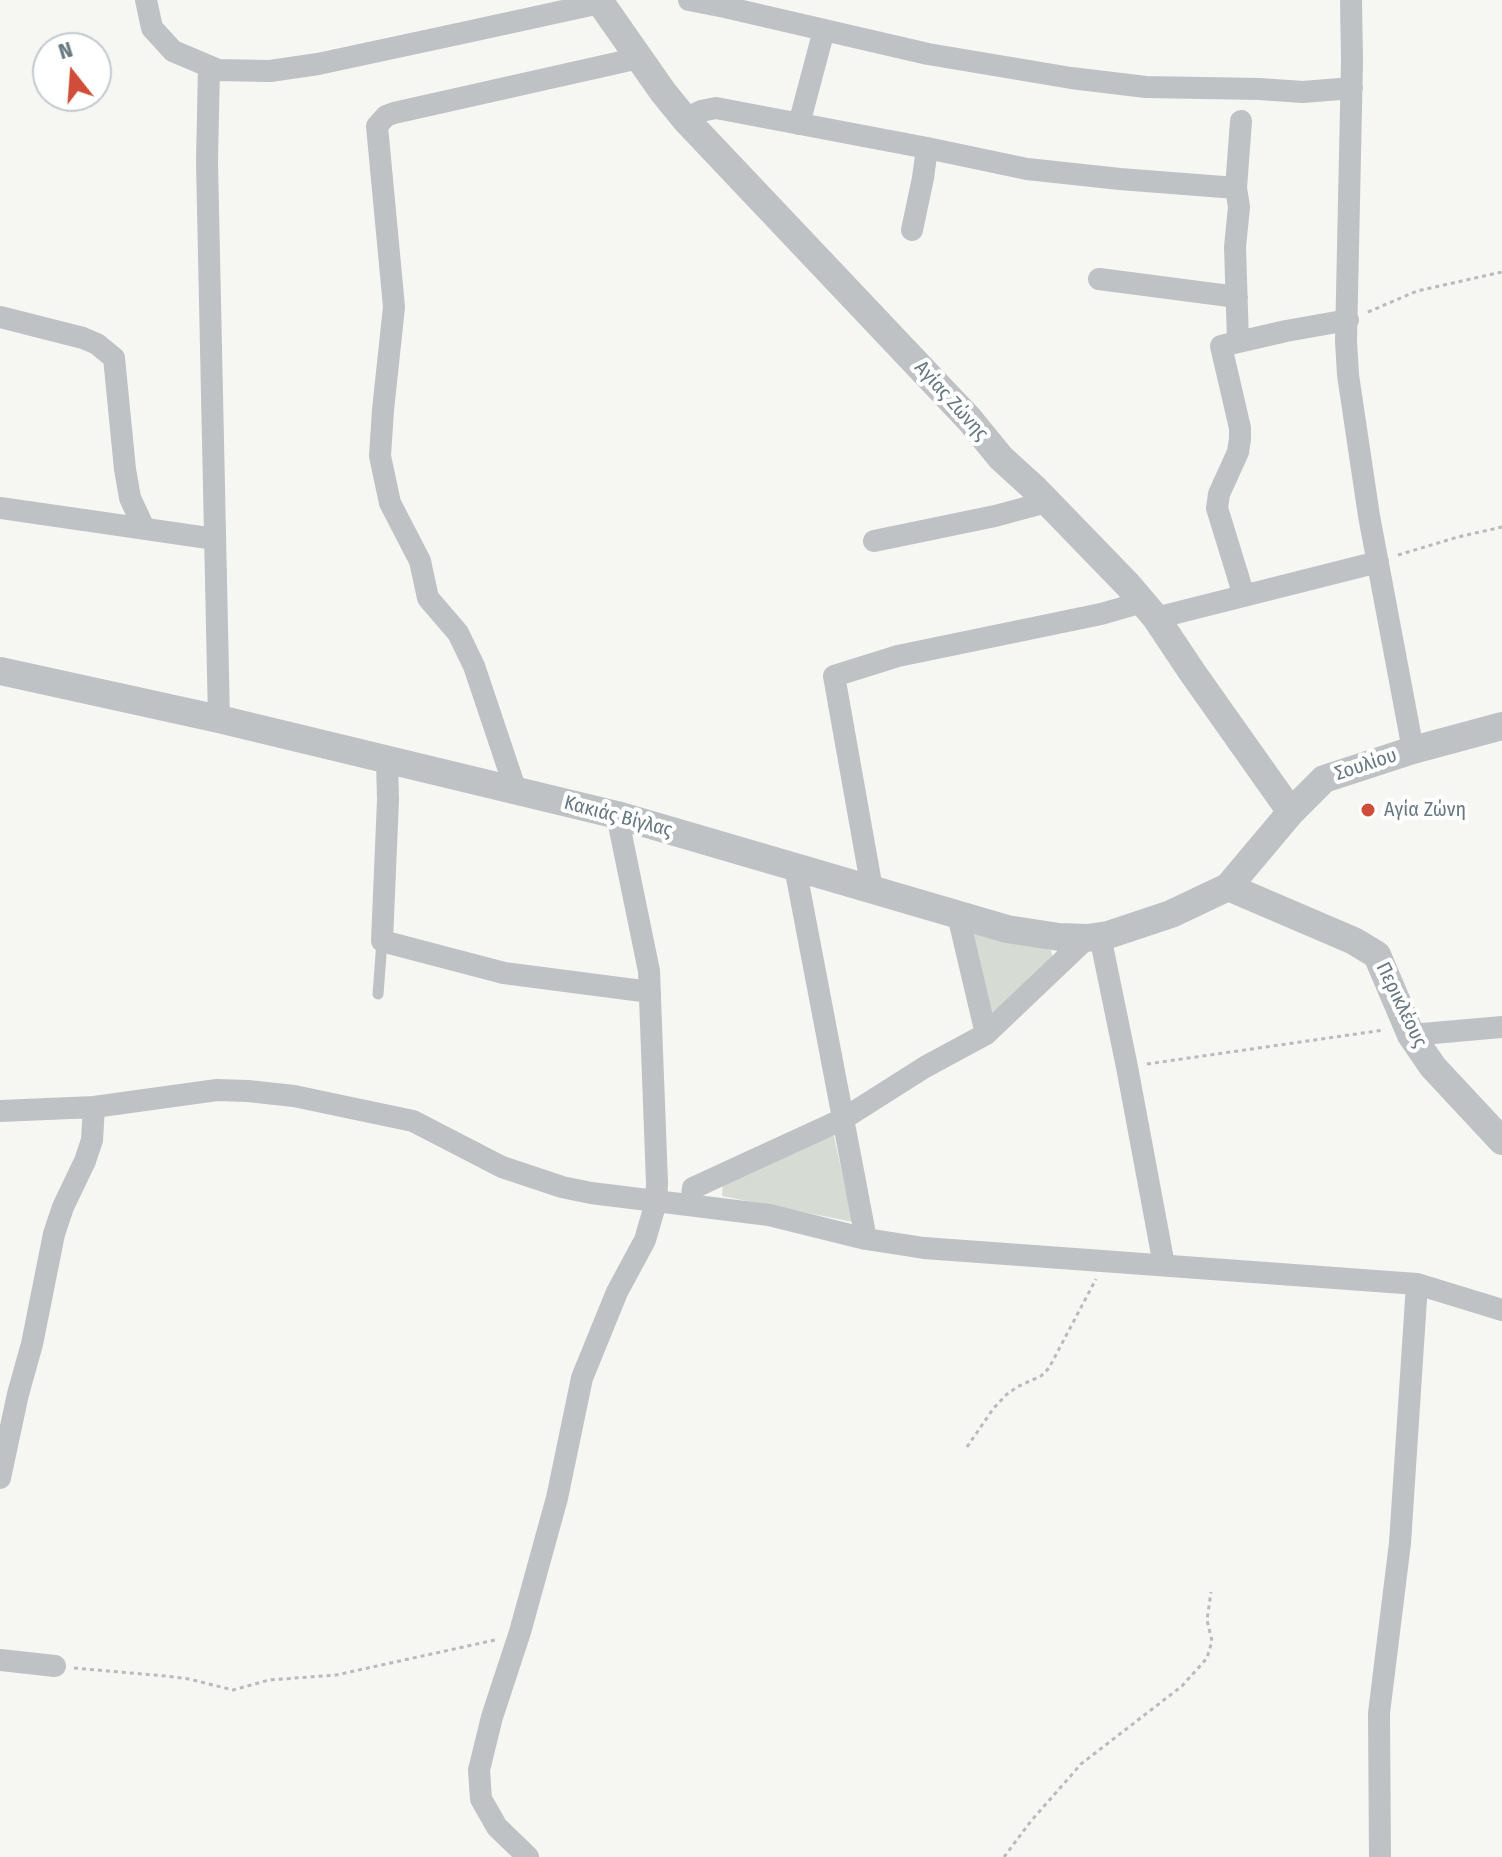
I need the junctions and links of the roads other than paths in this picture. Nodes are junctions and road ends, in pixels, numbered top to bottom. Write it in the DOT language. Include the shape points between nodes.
graph roads {
  1 [pos="146,0"];
  2 [pos="689,0"];
  3 [pos="1351,0"];
  4 [pos="603,2"];
  5 [pos="824,30"];
  6 [pos="639,58"];
  7 [pos="209,67"];
  8 [pos="1352,88"];
  9 [pos="685,119"];
  10 [pos="1241,121"];
  11 [pos="799,124"];
  12 [pos="927,148"];
  13 [pos="1236,188"];
  14 [pos="912,230"];
  15 [pos="1099,279"];
  16 [pos="1237,297"];
  17 [pos="0,317"];
  18 [pos="1348,320"];
  19 [pos="1238,342"];
  20 [pos="1047,502"];
  21 [pos="0,508"];
  22 [pos="144,528"];
  23 [pos="215,539"];
  24 [pos="874,541"];
  25 [pos="1378,562"];
  26 [pos="1244,596"];
  27 [pos="1150,610"];
  28 [pos="0,671"];
  29 [pos="219,719"];
  30 [pos="1502,726"];
  31 [pos="1413,750"];
  32 [pos="387,759"];
  33 [pos="516,791"];
  34 [pos="1291,812"];
  35 [pos="617,815"];
  36 [pos="795,867"];
  37 [pos="1228,887"];
  38 [pos="872,889"];
  39 [pos="958,915"];
  40 [pos="1093,937"];
  41 [pos="382,941"];
  42 [pos="650,992"];
  43 [pos="378,994"];
  44 [pos="1502,1027"];
  45 [pos="1409,1030"];
  46 [pos="986,1034"];
  47 [pos="94,1107"];
  48 [pos="0,1111"];
  49 [pos="843,1119"];
  50 [pos="1502,1141"];
  51 [pos="656,1192"];
  52 [pos="692,1197"];
  53 [pos="866,1239"];
  54 [pos="1164,1265"];
  55 [pos="1417,1284"];
  56 [pos="1502,1310"];
  57 [pos="0,1478"];
  58 [pos="0,1660"];
  59 [pos="55,1666"];
  60 [pos="528,1857"];
  61 [pos="1380,1857"];
  1 -- 7 [label="street" via="152,28 162,40 173,51"];
  2 -- 5 [label="street"];
  3 -- 8 [label="street"];
  4 -- 6 [label="street, Αγίας Ζώνης"];
  4 -- 7 [label="street" via="318,64 270,71"];
  5 -- 8 [label="street" via="986,65 1146,87 1303,92"];
  5 -- 11 [label="street"];
  6 -- 9 [label="street, Αγίας Ζώνης"];
  6 -- 33 [label="street" via="394,113 377,126 394,307 382,468 390,503 420,561 428,598 458,633 474,666"];
  7 -- 23 [label="street"];
  8 -- 18 [label="street"];
  9 -- 11 [label="street" via="716,108"];
  9 -- 20 [label="street, Αγίας Ζώνης"];
  10 -- 13 [label="street"];
  11 -- 12 [label="street"];
  12 -- 13 [label="street" via="1027,169"];
  12 -- 14 [label="street"];
  13 -- 16 [label="street"];
  15 -- 16 [label="street"];
  16 -- 19 [label="street"];
  17 -- 22 [label="street" via="83,338 114,358 130,498"];
  18 -- 19 [label="street"];
  18 -- 25 [label="street" via="1348,375"];
  19 -- 26 [label="street" via="1221,346 1240,439 1217,508"];
  20 -- 24 [label="street"];
  20 -- 27 [label="street, Αγίας Ζώνης"];
  21 -- 22 [label="street"];
  22 -- 23 [label="street"];
  23 -- 29 [label="street"];
  25 -- 26 [label="street"];
  25 -- 31 [label="street"];
  26 -- 27 [label="street"];
  27 -- 34 [label="street, Αγίας Ζώνης"];
  27 -- 38 [label="street" via="1101,614 969,640 834,676"];
  28 -- 29 [label="street, Κακιάς Βίγλας"];
  29 -- 32 [label="street, Κακιάς Βίγλας"];
  30 -- 31 [label="street, Σουλίου"];
  31 -- 34 [label="street, Σουλίου" via="1324,779"];
  32 -- 33 [label="street, Κακιάς Βίγλας"];
  32 -- 41 [label="street"];
  33 -- 35 [label="street, Κακιάς Βίγλας"];
  34 -- 37 [label="street, Σουλίου"];
  35 -- 36 [label="street, Κακιάς Βίγλας"];
  35 -- 42 [label="street"];
  36 -- 38 [label="street, Κακιάς Βίγλας"];
  36 -- 49 [label="street"];
  37 -- 40 [label="street, Κακιάς Βίγλας" via="1171,914"];
  37 -- 45 [label="street, Περικλέους" via="1377,955"];
  38 -- 39 [label="street, Κακιάς Βίγλας"];
  39 -- 40 [label="street, Κακιάς Βίγλας" via="1031,934"];
  39 -- 46 [label="street"];
  40 -- 46 [label="street"];
  40 -- 54 [label="street" via="1127,1067"];
  41 -- 42 [label="street" via="504,973"];
  41 -- 43 [label="lane"];
  42 -- 51 [label="street"];
  44 -- 45 [label="street"];
  45 -- 50 [label="street, Περικλέους" via="1433,1067"];
  46 -- 49 [label="street"];
  47 -- 48 [label="street"];
  47 -- 51 [label="street" via="217,1090 294,1096 413,1121 502,1167 562,1187"];
  47 -- 57 [label="street" via="92,1140 54,1234"];
  49 -- 52 [label="street"];
  49 -- 53 [label="street"];
  51 -- 52 [label="street"];
  51 -- 60 [label="street" via="645,1240 582,1378 557,1498 479,1770 481,1799 497,1827"];
  52 -- 53 [label="street"];
  53 -- 54 [label="street"];
  54 -- 55 [label="street"];
  55 -- 56 [label="street"];
  55 -- 61 [label="street" via="1400,1543 1379,1713"];
  58 -- 59 [label="street"];
}
